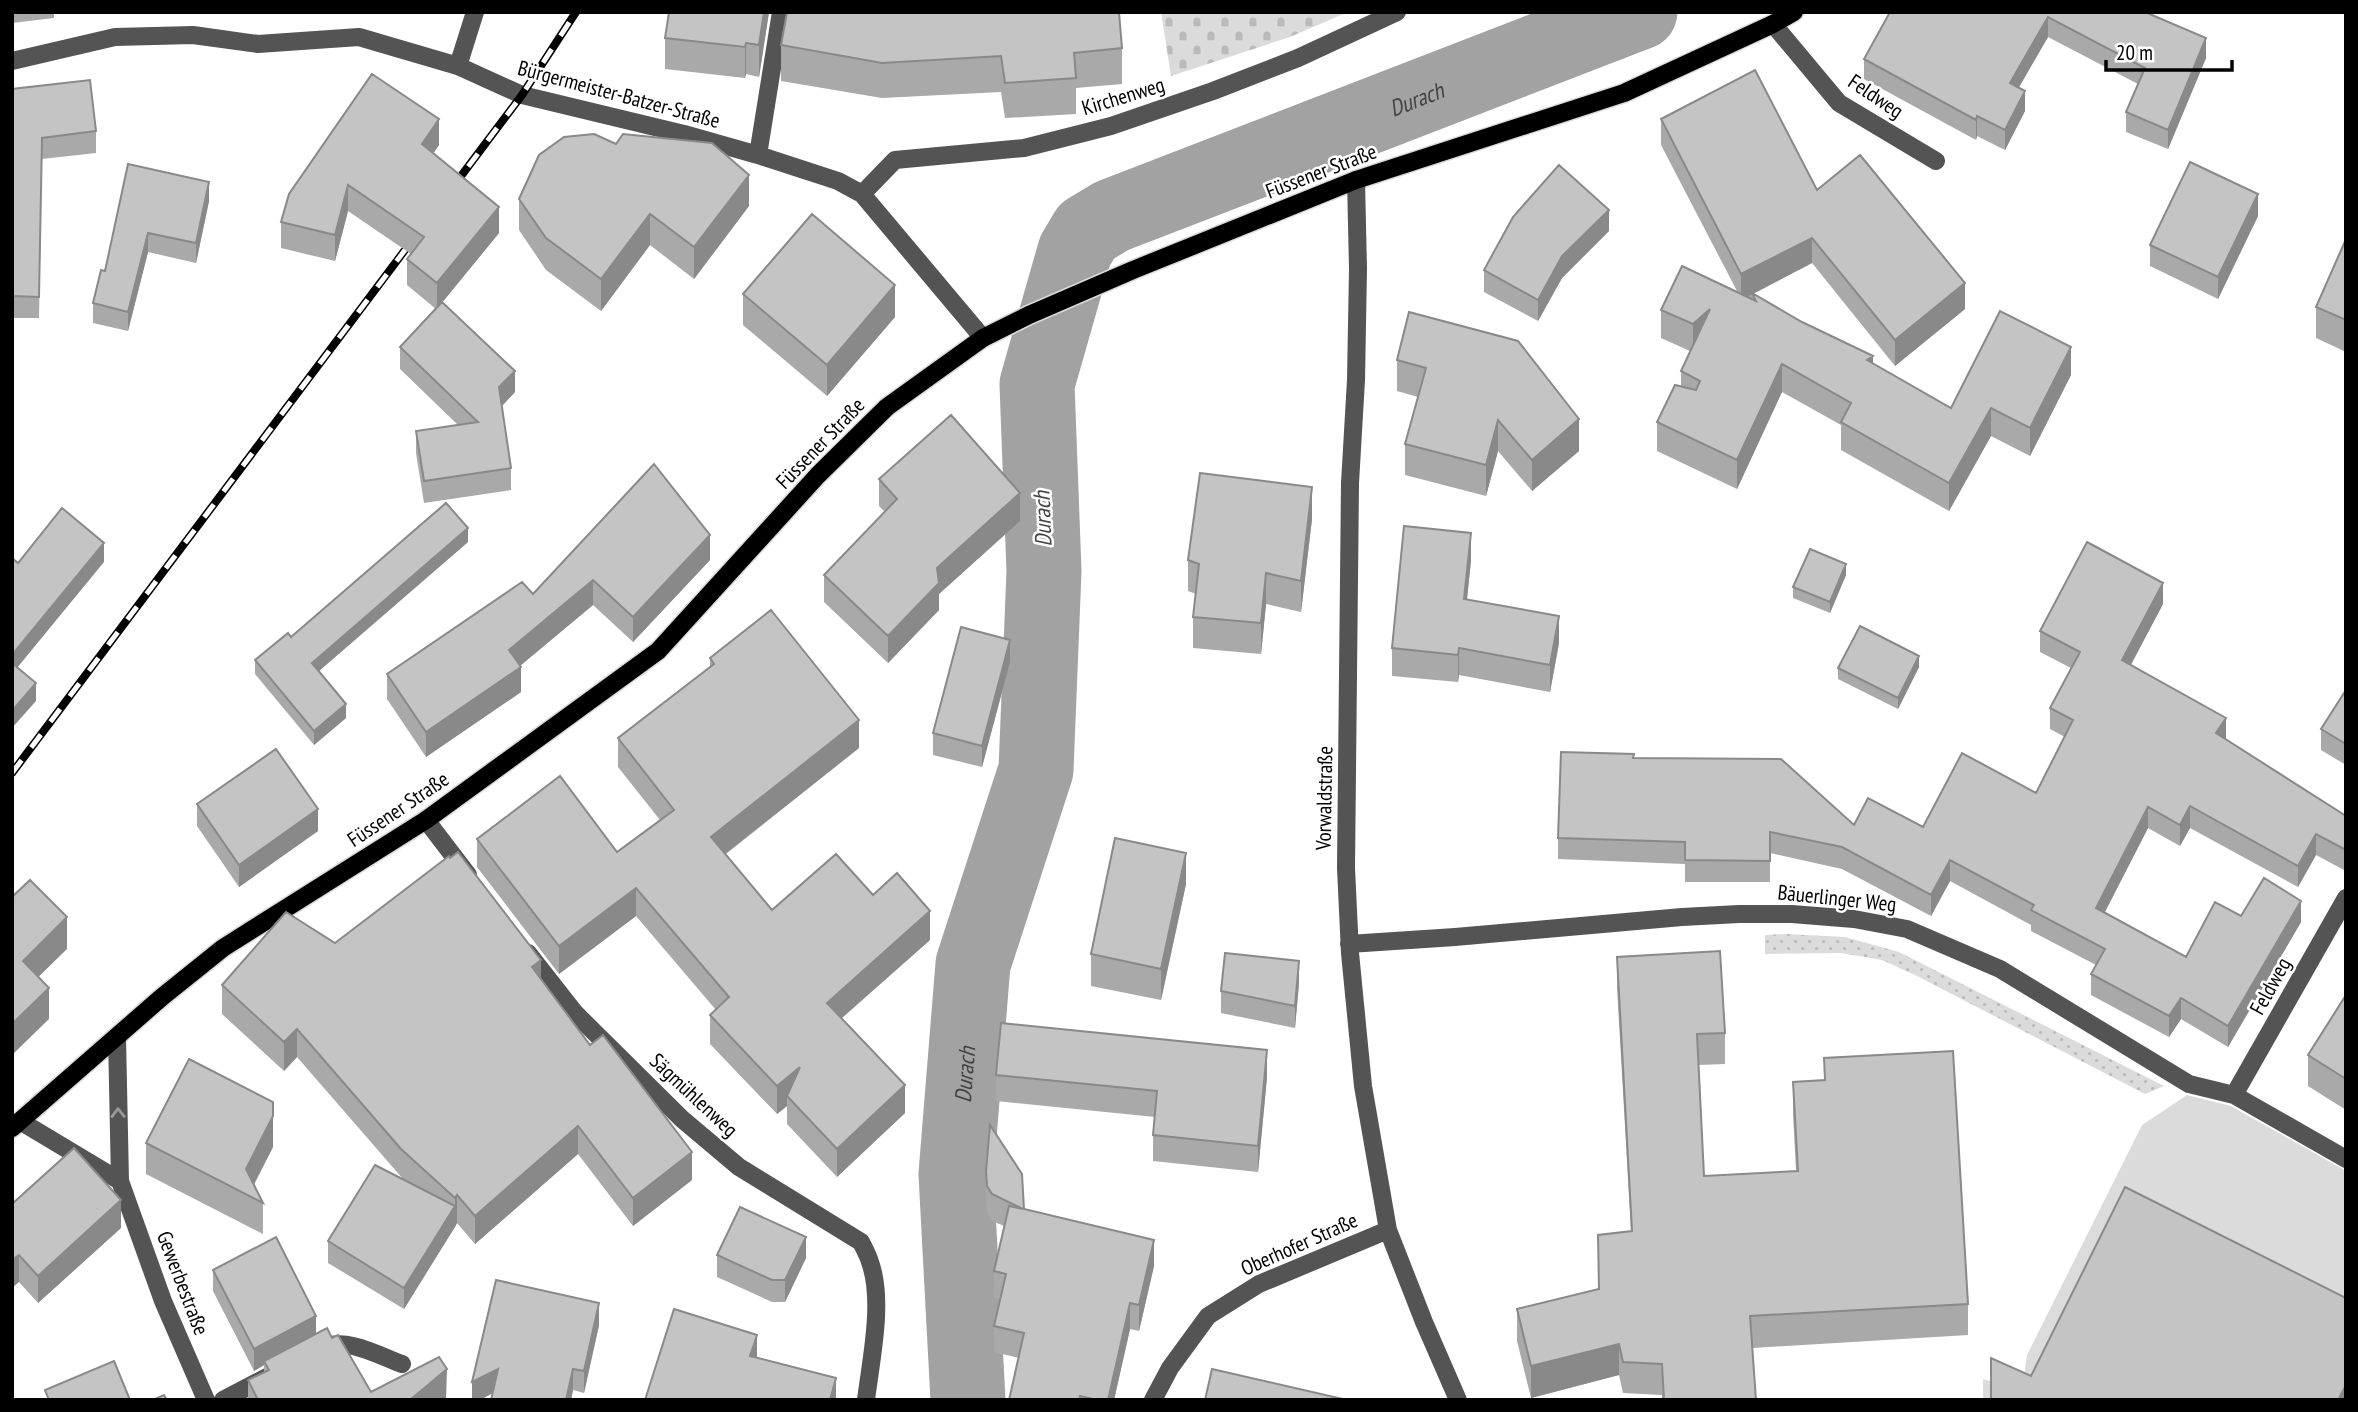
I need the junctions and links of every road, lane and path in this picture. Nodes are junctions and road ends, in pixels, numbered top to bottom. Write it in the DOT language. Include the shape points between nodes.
graph roads {
  1 [pos="475,12"];
  2 [pos="780,12"];
  3 [pos="1397,12"];
  4 [pos="1794,12"];
  5 [pos="1773,24"];
  6 [pos="12,61"];
  7 [pos="458,66"];
  8 [pos="758,155"];
  9 [pos="1936,161"];
  10 [pos="1356,180"];
  11 [pos="862,194"];
  12 [pos="983,338"];
  13 [pos="426,820"];
  14 [pos="476,885"];
  15 [pos="2346,898"];
  16 [pos="517,938"];
  17 [pos="1349,944"];
  18 [pos="117,1037"];
  19 [pos="2234,1096"];
  20 [pos="16,1124"];
  21 [pos="2346,1159"];
  22 [pos="120,1181"];
  23 [pos="1388,1230"];
  24 [pos="306,1357"];
  25 [pos="402,1364"];
  26 [pos="282,1369"];
  27 [pos="206,1400"];
  28 [pos="223,1400"];
  29 [pos="866,1400"];
  30 [pos="1153,1400"];
  31 [pos="1458,1400"];
  1 -- 7 [label="street"];
  2 -- 8 [label="street"];
  3 -- 11 [label="street, Kirchenweg" via="1298,58 1111,126 1024,148 895,160"];
  4 -- 5 [label="main road, Füssener Straße"];
  5 -- 9 [label="street, Feldweg" via="1839,103"];
  5 -- 10 [label="main road, Füssener Straße" via="1624,93"];
  6 -- 7 [label="street, Bürgermeister-Batzer-Straße" via="115,37 193,35 258,44 359,37"];
  7 -- 8 [label="street, Bürgermeister-Batzer-Straße" via="522,95"];
  8 -- 11 [label="street, Bürgermeister-Batzer-Straße" via="838,181"];
  10 -- 12 [label="main road, Füssener Straße"];
  10 -- 17 [label="street, Vorwaldstraße" via="1346,868"];
  11 -- 12 [label="street, Bürgermeister-Batzer-Straße"];
  12 -- 13 [label="main road, Füssener Straße" via="887,407 818,475 658,651"];
  13 -- 14 [label="street"];
  13 -- 18 [label="main road, Füssener Straße" via="223,948"];
  15 -- 19 [label="street, Feldweg"];
  16 -- 29 [label="street, Sägmühlenweg" via="575,1013 682,1119 739,1167 861,1242 876,1291"];
  17 -- 19 [label="street, Bäuerlinger Weg" via="1682,917 1792,914 1854,919 1907,929 2000,969 2189,1084"];
  17 -- 23 [label="street, Vorwaldstraße" via="1363,1086"];
  18 -- 20 [label="main road, Füssener Straße"];
  22 -- 18 [label="street, Gewerbestraße, one-way"];
  19 -- 21 [label="street, Bäuerlinger Weg"];
  20 -- 22 [label="street"];
  22 -- 27 [label="street, Gewerbestraße" via="163,1301"];
  23 -- 30 [label="street, Oberhofer Straße" via="1259,1283 1208,1316"];
  23 -- 31 [label="street, Vorwaldstraße"];
  24 -- 25 [label="street" via="329,1344 353,1346"];
  26 -- 28 [label="street"];
}
